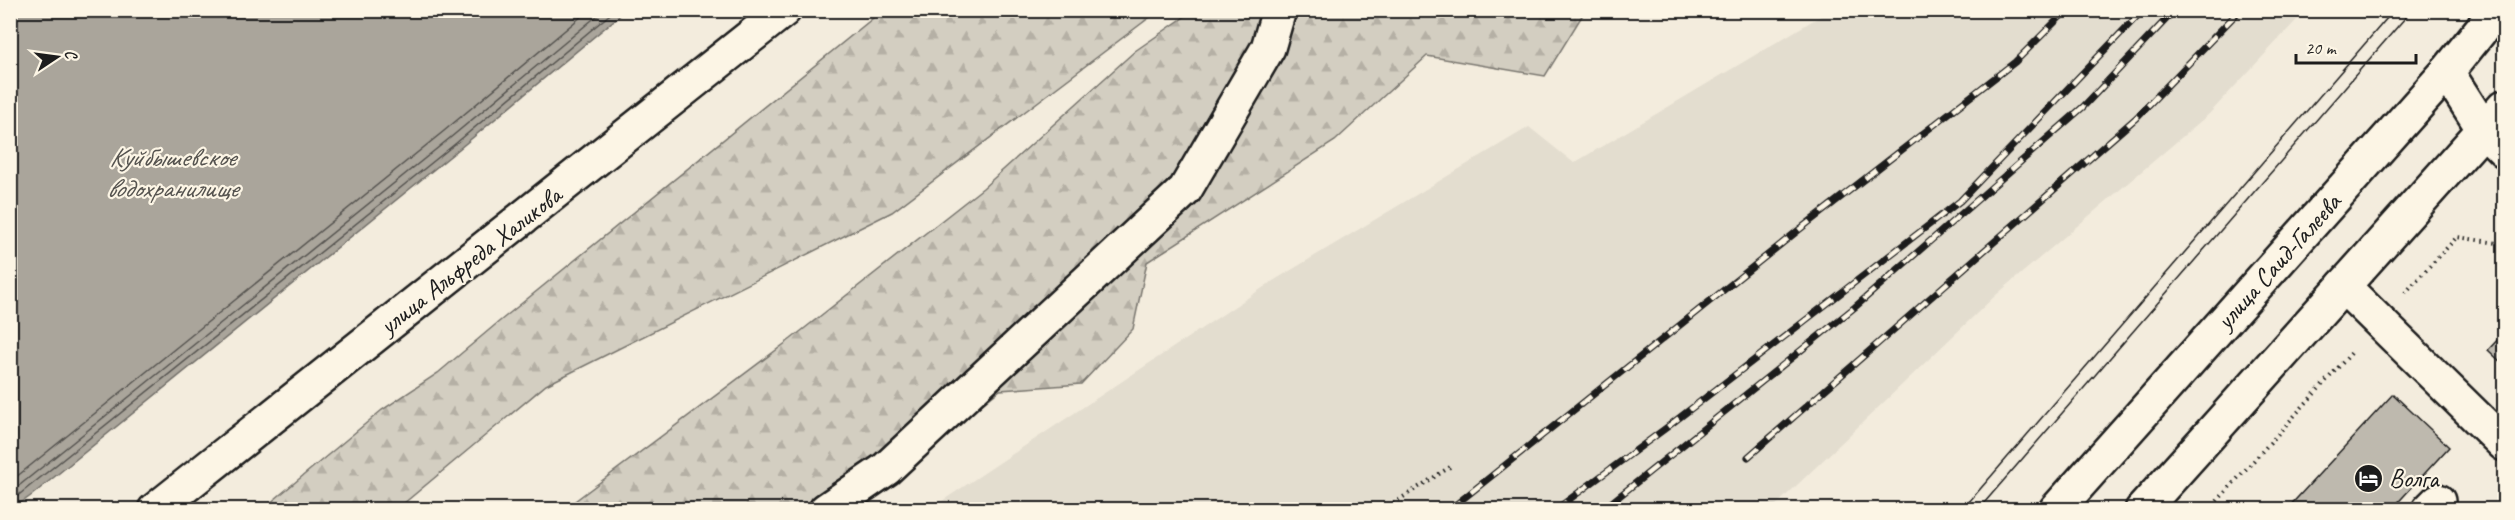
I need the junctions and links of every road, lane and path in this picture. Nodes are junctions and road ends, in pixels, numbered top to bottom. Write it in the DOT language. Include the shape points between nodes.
graph roads {
  1 [pos="784,10"];
  2 [pos="1279,10"];
  3 [pos="2497,10"];
  4 [pos="2447,72"];
  5 [pos="2505,99"];
  6 [pos="2498,129"];
  7 [pos="2505,244"];
  8 [pos="2343,286"];
  9 [pos="2380,321"];
  10 [pos="2505,444"];
  11 [pos="1450,467"];
  12 [pos="155,510"];
  13 [pos="826,510"];
  14 [pos="1383,510"];
  15 [pos="2056,510"];
  16 [pos="2142,510"];
  17 [pos="2209,510"];
  1 -- 12 [label="main road, улица Альфреда Халикова"];
  2 -- 13 [label="main road" via="1268,48 1185,190 886,470"];
  3 -- 4 [label="main road, улица Саид-Галеева"];
  4 -- 5 [label="main road"];
  4 -- 6 [label="main road"];
  4 -- 15 [label="main road, улица Саид-Галеева"];
  6 -- 8 [label="main road"];
  7 -- 9 [label="path" via="2457,237"];
  8 -- 9 [label="main road"];
  8 -- 16 [label="main road"];
  9 -- 10 [label="main road"];
  9 -- 17 [label="path"];
  11 -- 14 [label="path"];
}
